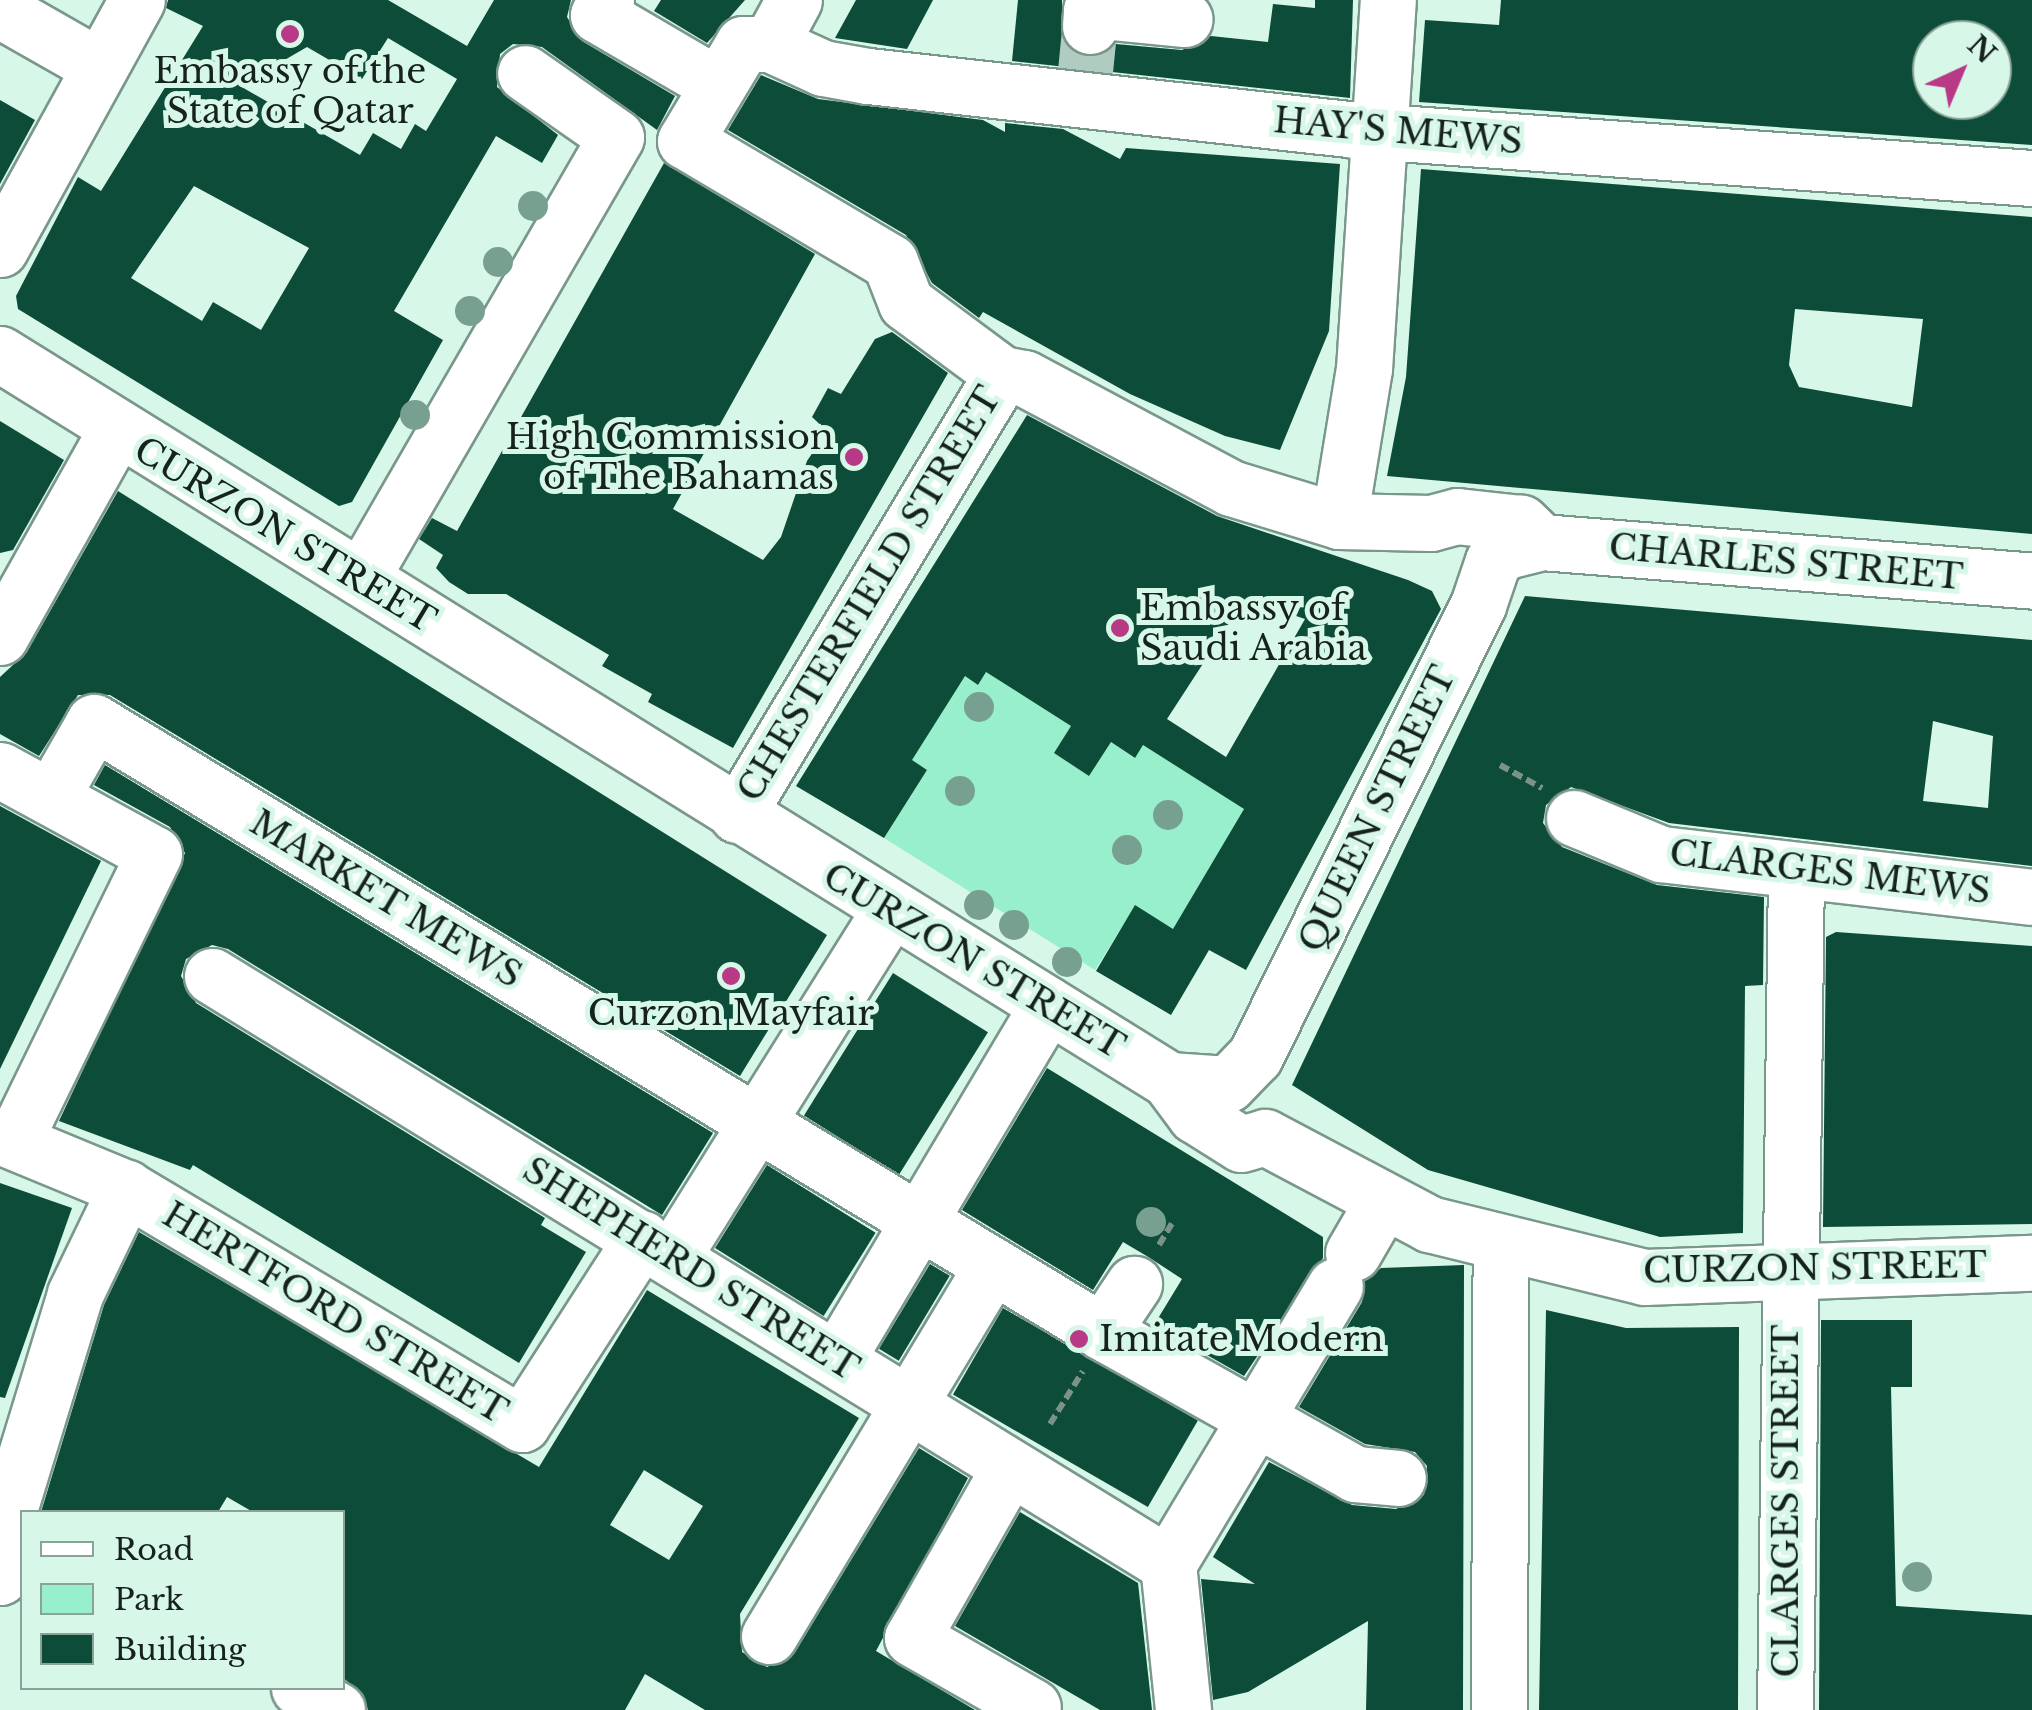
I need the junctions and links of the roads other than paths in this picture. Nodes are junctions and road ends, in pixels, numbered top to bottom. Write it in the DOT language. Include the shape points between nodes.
graph roads {
  1 [pos="137,0"];
  2 [pos="606,0"];
  3 [pos="1388,0"];
  4 [pos="0,10"];
  5 [pos="1185,20"];
  6 [pos="782,22"];
  7 [pos="0,50"];
  8 [pos="1086,67"];
  9 [pos="526,72"];
  10 [pos="91,82"];
  11 [pos="718,86"];
  12 [pos="1376,132"];
  13 [pos="2032,178"];
  14 [pos="0,249"];
  15 [pos="0,354"];
  16 [pos="1002,374"];
  17 [pos="115,432"];
  18 [pos="1339,520"];
  19 [pos="1517,552"];
  20 [pos="360,578"];
  21 [pos="2032,581"];
  22 [pos="0,637"];
  23 [pos="0,770"];
  24 [pos="50,797"];
  25 [pos="737,815"];
  26 [pos="1574,818"];
  27 [pos="1796,871"];
  28 [pos="2032,897"];
  29 [pos="889,912"];
  30 [pos="212,976"];
  31 [pos="1048,1005"];
  32 [pos="1255,1056"];
  33 [pos="1169,1080"];
  34 [pos="754,1120"];
  35 [pos="1264,1138"];
  36 [pos="7,1139"];
  37 [pos="126,1188"];
  38 [pos="1382,1204"];
  39 [pos="921,1221"];
  40 [pos="1501,1242"];
  41 [pos="657,1247"];
  42 [pos="2032,1263"];
  43 [pos="993,1265"];
  44 [pos="1786,1271"];
  45 [pos="1134,1284"];
  46 [pos="1094,1349"];
  47 [pos="838,1357"];
  48 [pos="905,1405"];
  49 [pos="1257,1421"];
  50 [pos="1008,1470"];
  51 [pos="1398,1478"];
  52 [pos="11,1506"];
  53 [pos="1168,1564"];
  54 [pos="0,1577"];
  55 [pos="769,1636"];
  56 [pos="302,1690"];
  57 [pos="1033,1707"];
  58 [pos="336,1710"];
  59 [pos="1183,1710"];
  60 [pos="1499,1710"];
  61 [pos="1785,1710"];
  1 -- 10 [label="street"];
  2 -- 11 [label="street" via="598,15"];
  3 -- 12 [label="street"];
  4 -- 10 [label="street"];
  5 -- 8 [label="street" via="1092,10"];
  6 -- 8 [label="street, HAY'S MEWS" via="833,70"];
  6 -- 11 [label="street" via="743,44"];
  7 -- 10 [label="street"];
  8 -- 12 [label="street, HAY'S MEWS"];
  9 -- 20 [label="street" via="616,137"];
  10 -- 14 [label="street"];
  11 -- 16 [label="street, CHARLES STREET" via="685,141 890,262 906,303"];
  12 -- 13 [label="street, HAY'S MEWS"];
  12 -- 18 [label="street" via="1364,369"];
  15 -- 17 [label="street, CURZON STREET"];
  16 -- 18 [label="street, CHARLES STREET" via="1024,378 1231,488"];
  16 -- 25 [label="street, CHESTERFIELD STREET"];
  17 -- 20 [label="street, CURZON STREET"];
  17 -- 22 [label="street"];
  18 -- 19 [label="street, CHARLES STREET" via="1431,523 1458,516 1521,524"];
  19 -- 21 [label="street, CHARLES STREET"];
  19 -- 32 [label="street, QUEEN STREET" via="1478,605"];
  20 -- 25 [label="street, CURZON STREET"];
  23 -- 24 [label="street"];
  24 -- 34 [label="street, MARKET MEWS" via="94,722"];
  24 -- 36 [label="street" via="154,854"];
  25 -- 29 [label="street, CURZON STREET"];
  26 -- 27 [label="street, CLARGES MEWS" via="1661,854"];
  27 -- 28 [label="street, CLARGES MEWS"];
  27 -- 44 [label="street, CLARGES STREET"];
  29 -- 31 [label="street, CURZON STREET"];
  29 -- 34 [label="street, HERTFORD STREET"];
  30 -- 41 [label="street, SHEPHERD STREET"];
  31 -- 33 [label="street, CURZON STREET"];
  31 -- 39 [label="street"];
  32 -- 33 [label="street, QUEEN STREET" via="1228,1084"];
  32 -- 35 [label="street"];
  33 -- 35 [label="street, CURZON STREET" via="1195,1115 1241,1144"];
  34 -- 39 [label="street"];
  34 -- 41 [label="street, HERTFORD STREET"];
  35 -- 38 [label="street, CURZON STREET"];
  36 -- 37 [label="street, HERTFORD STREET"];
  37 -- 41 [label="street, HERTFORD STREET" via="522,1424"];
  37 -- 52 [label="street" via="75,1294"];
  38 -- 40 [label="street, CURZON STREET"];
  38 -- 49 [label="street"];
  39 -- 43 [label="street"];
  39 -- 47 [label="street"];
  40 -- 44 [label="street, CURZON STREET" via="1645,1277"];
  40 -- 60 [label="street"];
  41 -- 47 [label="street, SHEPHERD STREET"];
  42 -- 44 [label="street, CURZON STREET"];
  43 -- 46 [label="street"];
  43 -- 48 [label="street"];
  44 -- 61 [label="street, CLARGES STREET"];
  45 -- 46 [label="street"];
  46 -- 49 [label="street"];
  47 -- 48 [label="street, SHEPHERD STREET"];
  48 -- 50 [label="street, SHEPHERD STREET"];
  48 -- 55 [label="street"];
  49 -- 51 [label="street" via="1355,1474"];
  49 -- 53 [label="street"];
  50 -- 53 [label="street, SHEPHERD STREET"];
  50 -- 57 [label="street" via="912,1638"];
  52 -- 54 [label="street"];
  53 -- 59 [label="street"];
  56 -- 58 [label="street"];
}
